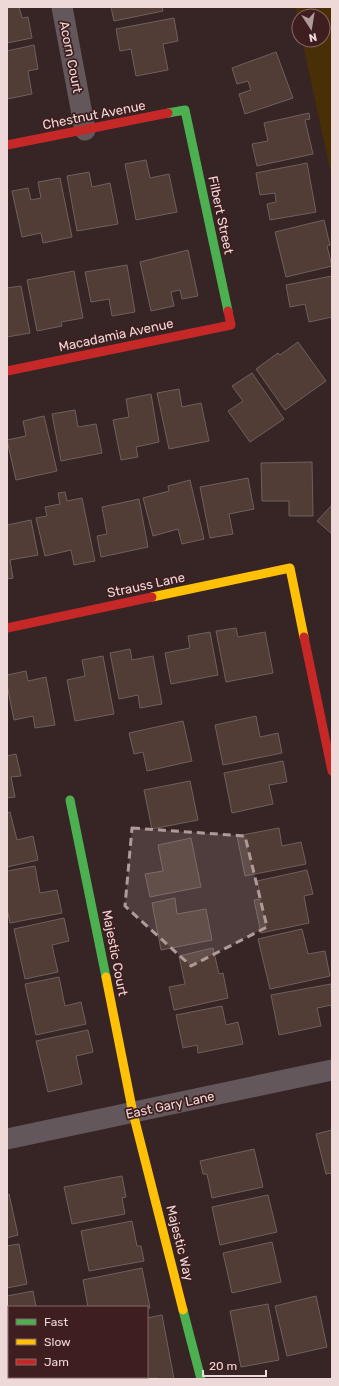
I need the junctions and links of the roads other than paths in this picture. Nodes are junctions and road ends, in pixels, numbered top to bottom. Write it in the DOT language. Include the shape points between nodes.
graph roads {
  1 [pos="62,7"];
  2 [pos="185,110"];
  3 [pos="85,130"];
  4 [pos="7,145"];
  5 [pos="231,325"];
  6 [pos="7,371"];
  7 [pos="7,628"];
  8 [pos="332,771"];
  9 [pos="70,800"];
  10 [pos="332,1070"];
  11 [pos="134,1112"];
  12 [pos="7,1139"];
  13 [pos="201,1379"];
  1 -- 3 [label="street, Acorn Court"];
  2 -- 3 [label="street, Chestnut Avenue"];
  2 -- 5 [label="street, Filbert Street"];
  3 -- 4 [label="street, Chestnut Avenue"];
  5 -- 6 [label="street, Macadamia Avenue"];
  7 -- 8 [label="street, Strauss Lane" via="290,568"];
  9 -- 11 [label="street, Majestic Court"];
  10 -- 11 [label="street, East Gary Lane"];
  11 -- 12 [label="street, East Gary Lane"];
  11 -- 13 [label="street, Majestic Way"];
}
